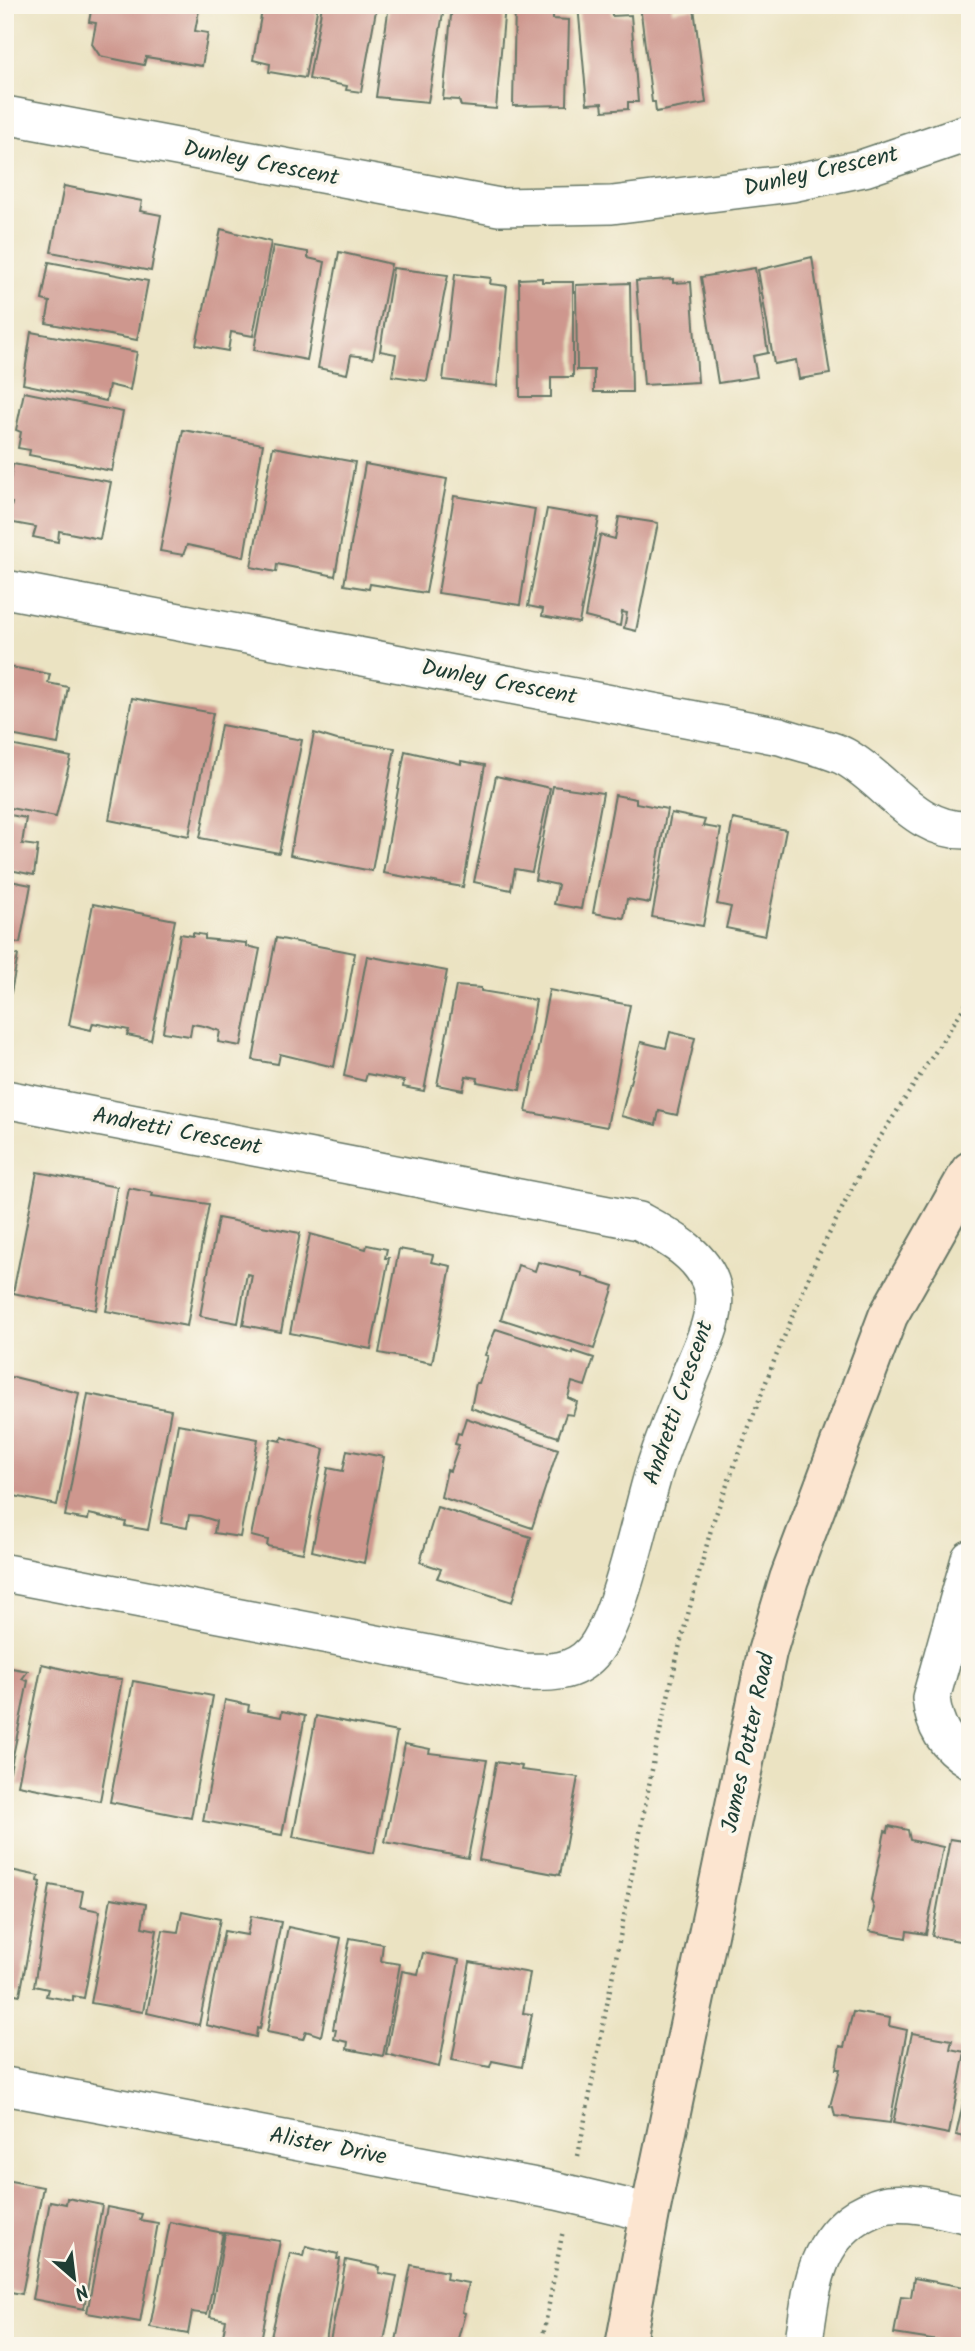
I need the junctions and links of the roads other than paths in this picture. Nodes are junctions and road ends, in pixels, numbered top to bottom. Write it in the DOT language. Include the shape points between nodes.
graph roads {
  1 [pos="5,115"];
  2 [pos="970,132"];
  3 [pos="5,589"];
  4 [pos="970,830"];
  5 [pos="5,1099"];
  6 [pos="970,1171"];
  7 [pos="970,1559"];
  8 [pos="5,1573"];
  9 [pos="970,1760"];
  10 [pos="5,2086"];
  11 [pos="650,2213"];
  12 [pos="970,2215"];
  13 [pos="625,2346"];
  14 [pos="803,2346"];
  1 -- 2 [label="street, Dunley Crescent" via="499,207 611,205 792,183 864,168"];
  3 -- 4 [label="street, Dunley Crescent" via="780,736 846,757 929,824"];
  5 -- 8 [label="street, Andretti Crescent" via="639,1221 677,1242 702,1267 713,1292 710,1322 656,1465 610,1621 593,1652 577,1667 554,1673 523,1672"];
  6 -- 11 [label="main road, James Potter Road" via="888,1316 789,1579 768,1652"];
  7 -- 9 [label="street" via="930,1698 941,1733 953,1750"];
  10 -- 11 [label="street, Alister Drive" via="557,2191"];
  11 -- 13 [label="main road, James Potter Road"];
  12 -- 14 [label="street" via="887,2204 840,2228 824,2248 817,2270"];
}
